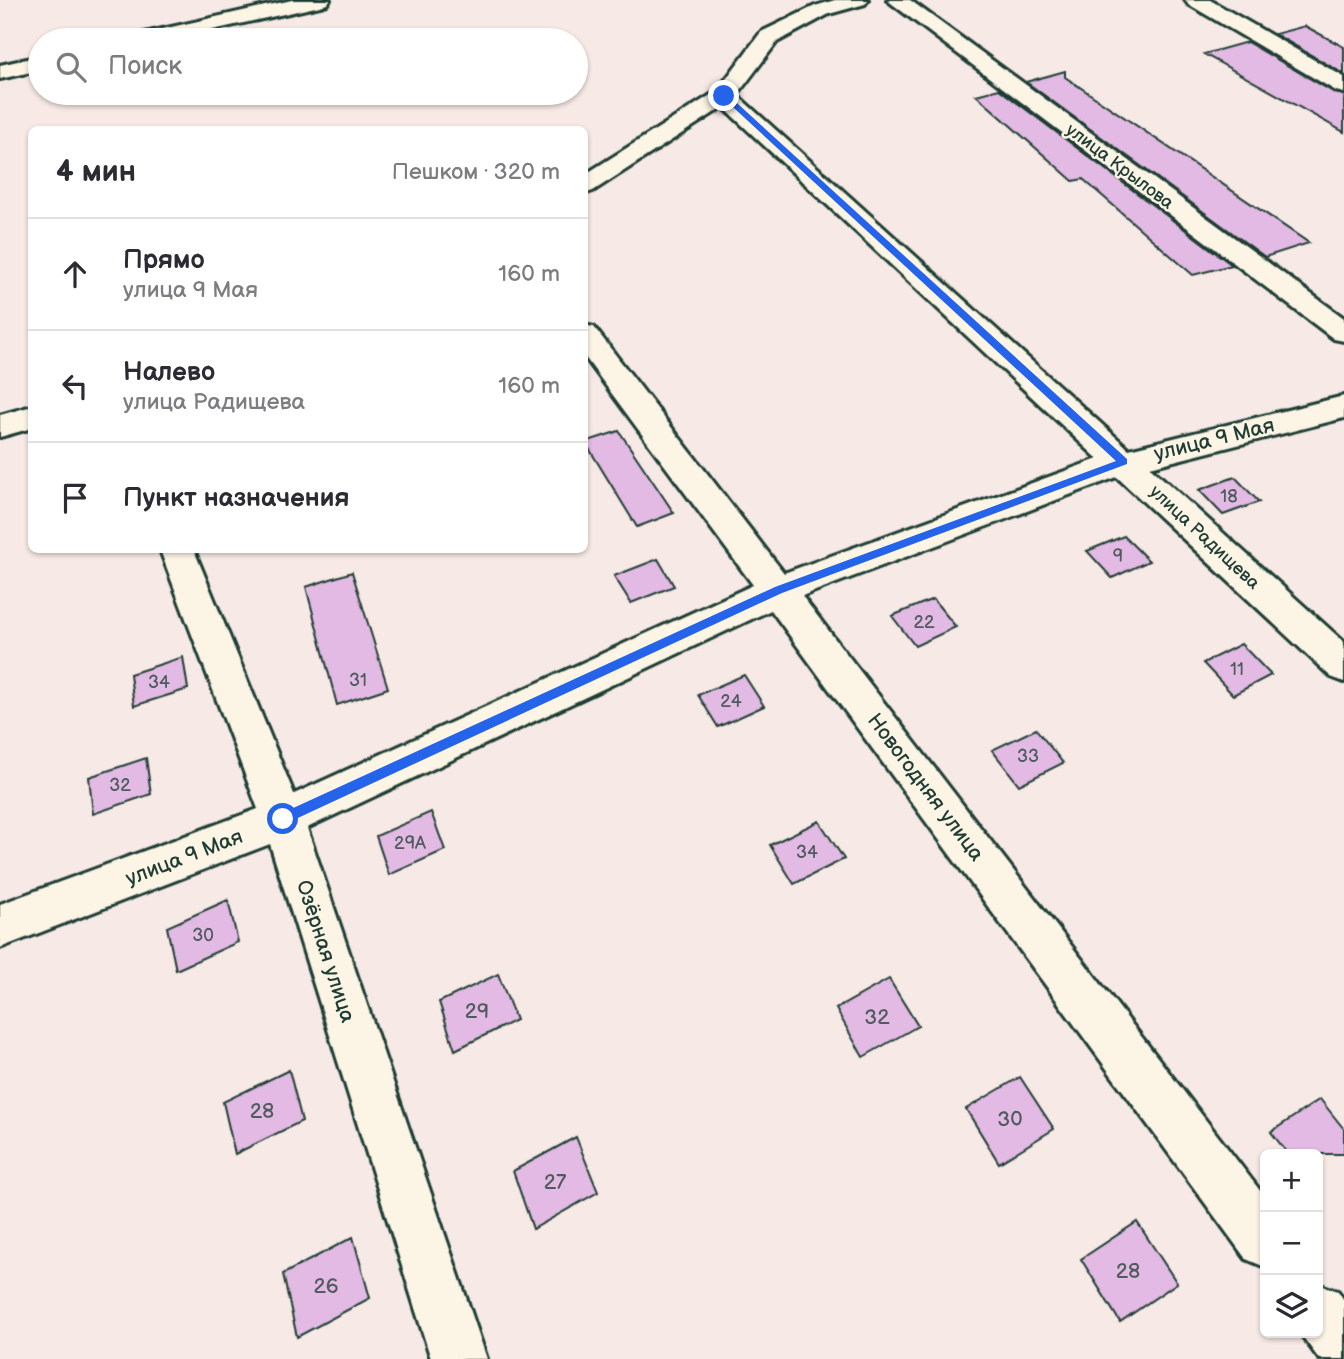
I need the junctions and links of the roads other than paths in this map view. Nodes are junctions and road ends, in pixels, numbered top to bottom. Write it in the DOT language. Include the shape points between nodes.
graph roads {
  1 [pos="320,0"];
  2 [pos="858,0"];
  3 [pos="897,0"];
  4 [pos="1195,0"];
  5 [pos="194,28"];
  6 [pos="28,66"];
  7 [pos="0,72"];
  8 [pos="1344,86"];
  9 [pos="724,96"];
  10 [pos="588,183"];
  11 [pos="1344,332"];
  12 [pos="588,339"];
  13 [pos="1344,407"];
  14 [pos="28,418"];
  15 [pos="0,426"];
  16 [pos="1124,462"];
  17 [pos="178,553"];
  18 [pos="778,590"];
  19 [pos="1344,666"];
  20 [pos="283,819"];
  21 [pos="0,926"];
  22 [pos="1260,1233"];
  23 [pos="1323,1318"];
  24 [pos="1344,1346"];
  25 [pos="459,1359"];
  1 -- 5 [label="street"];
  2 -- 9 [label="street" via="822,10 769,37"];
  3 -- 11 [label="street, улица Крылова"];
  4 -- 8 [label="street"];
  6 -- 7 [label="street"];
  9 -- 10 [label="street"];
  9 -- 16 [label="street, улица Радищева"];
  12 -- 18 [label="street, Новогодняя улица"];
  13 -- 16 [label="street, улица 9 Мая"];
  14 -- 15 [label="street"];
  16 -- 18 [label="street, улица 9 Мая"];
  16 -- 19 [label="street, улица Радищева"];
  17 -- 20 [label="street, Озёрная улица"];
  18 -- 20 [label="street, улица 9 Мая"];
  18 -- 22 [label="street, Новогодняя улица"];
  20 -- 21 [label="street, улица 9 Мая"];
  20 -- 25 [label="street, Озёрная улица"];
  23 -- 24 [label="street"];
}
